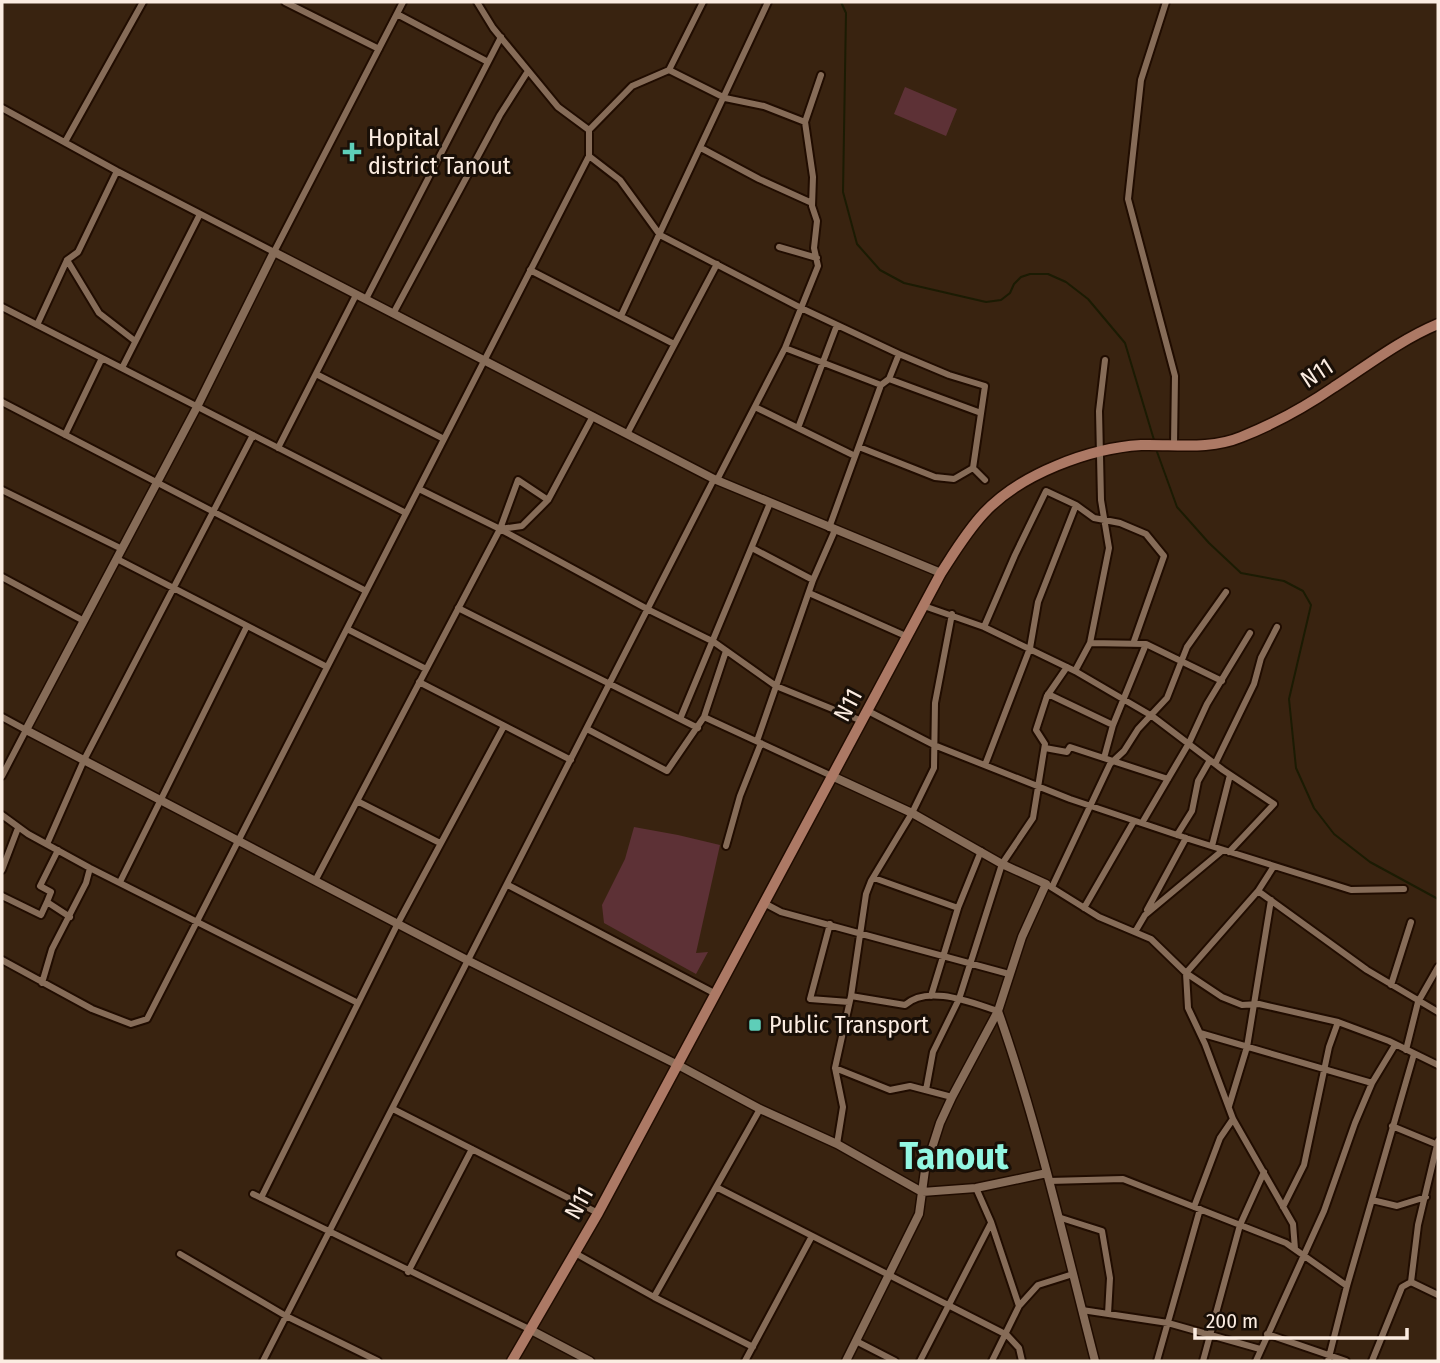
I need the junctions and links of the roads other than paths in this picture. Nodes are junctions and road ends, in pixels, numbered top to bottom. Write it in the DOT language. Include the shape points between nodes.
graph roads {
  1 [pos="143,2"];
  2 [pos="285,2"];
  3 [pos="306,2"];
  4 [pos="403,2"];
  5 [pos="477,2"];
  6 [pos="703,2"];
  7 [pos="768,2"];
  8 [pos="1166,2"];
  9 [pos="302,10"];
  10 [pos="397,14"];
  11 [pos="501,37"];
  12 [pos="379,49"];
  13 [pos="488,62"];
  14 [pos="668,70"];
  15 [pos="528,71"];
  16 [pos="821,75"];
  17 [pos="725,98"];
  18 [pos="2,108"];
  19 [pos="805,122"];
  20 [pos="589,130"];
  21 [pos="65,142"];
  22 [pos="701,148"];
  23 [pos="589,156"];
  24 [pos="117,171"];
  25 [pos="812,203"];
  26 [pos="200,214"];
  27 [pos="660,235"];
  28 [pos="779,247"];
  29 [pos="274,252"];
  30 [pos="817,258"];
  31 [pos="67,260"];
  32 [pos="717,264"];
  33 [pos="530,270"];
  34 [pos="356,295"];
  35 [pos="366,299"];
  36 [pos="2,307"];
  37 [pos="801,307"];
  38 [pos="393,314"];
  39 [pos="621,316"];
  40 [pos="1438,324"];
  41 [pos="37,325"];
  42 [pos="837,325"];
  43 [pos="135,341"];
  44 [pos="674,344"];
  45 [pos="785,348"];
  46 [pos="899,354"];
  47 [pos="102,358"];
  48 [pos="484,360"];
  49 [pos="1105,360"];
  50 [pos="821,362"];
  51 [pos="122,368"];
  52 [pos="316,374"];
  53 [pos="889,379"];
  54 [pos="881,385"];
  55 [pos="2,402"];
  56 [pos="197,407"];
  57 [pos="755,407"];
  58 [pos="981,413"];
  59 [pos="593,416"];
  60 [pos="798,428"];
  61 [pos="627,434"];
  62 [pos="65,435"];
  63 [pos="253,435"];
  64 [pos="444,439"];
  65 [pos="1168,445"];
  66 [pos="859,447"];
  67 [pos="278,448"];
  68 [pos="1100,450"];
  69 [pos="855,456"];
  70 [pos="973,468"];
  71 [pos="715,480"];
  72 [pos="985,480"];
  73 [pos="156,484"];
  74 [pos="419,489"];
  75 [pos="2,490"];
  76 [pos="548,500"];
  77 [pos="770,503"];
  78 [pos="1076,505"];
  79 [pos="212,512"];
  80 [pos="406,513"];
  81 [pos="1104,519"];
  82 [pos="500,529"];
  83 [pos="832,529"];
  84 [pos="752,548"];
  85 [pos="122,549"];
  86 [pos="117,559"];
  87 [pos="941,573"];
  88 [pos="2,578"];
  89 [pos="813,580"];
  90 [pos="174,589"];
  91 [pos="366,592"];
  92 [pos="809,593"];
  93 [pos="1226,593"];
  94 [pos="924,606"];
  95 [pos="458,608"];
  96 [pos="649,610"];
  97 [pos="952,614"];
  98 [pos="84,621"];
  99 [pos="247,626"];
  100 [pos="984,627"];
  101 [pos="1277,627"];
  102 [pos="347,629"];
  103 [pos="1250,633"];
  104 [pos="908,638"];
  105 [pos="714,642"];
  106 [pos="1090,643"];
  107 [pos="1133,644"];
  108 [pos="1146,644"];
  109 [pos="1030,648"];
  110 [pos="726,651"];
  111 [pos="1181,662"];
  112 [pos="327,667"];
  113 [pos="1067,667"];
  114 [pos="426,669"];
  115 [pos="1075,671"];
  116 [pos="1222,681"];
  117 [pos="419,682"];
  118 [pos="610,684"];
  119 [pos="776,686"];
  120 [pos="1048,694"];
  121 [pos="1124,701"];
  122 [pos="868,711"];
  123 [pos="1152,716"];
  124 [pos="704,717"];
  125 [pos="2,718"];
  126 [pos="680,719"];
  127 [pos="862,721"];
  128 [pos="1113,725"];
  129 [pos="504,726"];
  130 [pos="698,728"];
  131 [pos="587,729"];
  132 [pos="26,730"];
  133 [pos="759,742"];
  134 [pos="1189,743"];
  135 [pos="934,745"];
  136 [pos="1045,748"];
  137 [pos="1104,758"];
  138 [pos="84,760"];
  139 [pos="571,760"];
  140 [pos="1113,761"];
  141 [pos="1213,762"];
  142 [pos="985,765"];
  143 [pos="1230,775"];
  144 [pos="2,776"];
  145 [pos="834,777"];
  146 [pos="1168,779"];
  147 [pos="1040,787"];
  148 [pos="159,799"];
  149 [pos="357,802"];
  150 [pos="1091,807"];
  151 [pos="912,813"];
  152 [pos="2,815"];
  153 [pos="1134,821"];
  154 [pos="1142,824"];
  155 [pos="18,828"];
  156 [pos="1177,835"];
  157 [pos="1186,838"];
  158 [pos="239,841"];
  159 [pos="440,843"];
  160 [pos="47,844"];
  161 [pos="726,846"];
  162 [pos="1212,846"];
  163 [pos="58,850"];
  164 [pos="981,850"];
  165 [pos="1226,851"];
  166 [pos="1002,864"];
  167 [pos="1274,866"];
  168 [pos="90,868"];
  169 [pos="2,870"];
  170 [pos="874,878"];
  171 [pos="315,881"];
  172 [pos="120,882"];
  173 [pos="508,885"];
  174 [pos="1049,886"];
  175 [pos="1405,889"];
  176 [pos="1258,891"];
  177 [pos="2,896"];
  178 [pos="1271,900"];
  179 [pos="47,902"];
  180 [pos="764,904"];
  181 [pos="958,908"];
  182 [pos="1084,908"];
  183 [pos="1145,915"];
  184 [pos="70,917"];
  185 [pos="197,922"];
  186 [pos="1411,922"];
  187 [pos="398,923"];
  188 [pos="830,924"];
  189 [pos="1135,932"];
  190 [pos="860,933"];
  191 [pos="942,955"];
  192 [pos="2,960"];
  193 [pos="470,961"];
  194 [pos="969,964"];
  195 [pos="1438,967"];
  196 [pos="1186,973"];
  197 [pos="1009,974"];
  198 [pos="42,983"];
  199 [pos="1391,985"];
  200 [pos="716,994"];
  201 [pos="931,996"];
  202 [pos="850,999"];
  203 [pos="959,999"];
  204 [pos="1418,1002"];
  205 [pos="358,1003"];
  206 [pos="1253,1004"];
  207 [pos="998,1011"];
  208 [pos="1438,1012"];
  209 [pos="1338,1022"];
  210 [pos="1200,1034"];
  211 [pos="1395,1045"];
  212 [pos="1247,1047"];
  213 [pos="1406,1050"];
  214 [pos="1414,1054"];
  215 [pos="678,1065"];
  216 [pos="1438,1065"];
  217 [pos="835,1068"];
  218 [pos="1324,1069"];
  219 [pos="1372,1083"];
  220 [pos="926,1090"];
  221 [pos="951,1097"];
  222 [pos="1228,1108"];
  223 [pos="393,1109"];
  224 [pos="760,1109"];
  225 [pos="1233,1119"];
  226 [pos="1392,1126"];
  227 [pos="1438,1143"];
  228 [pos="837,1144"];
  229 [pos="472,1149"];
  230 [pos="1264,1172"];
  231 [pos="1048,1177"];
  232 [pos="716,1187"];
  233 [pos="976,1188"];
  234 [pos="922,1192"];
  235 [pos="253,1194"];
  236 [pos="1426,1197"];
  237 [pos="261,1198"];
  238 [pos="1372,1200"];
  239 [pos="1283,1207"];
  240 [pos="1197,1208"];
  241 [pos="598,1213"];
  242 [pos="1058,1217"];
  243 [pos="991,1222"];
  244 [pos="1240,1225"];
  245 [pos="330,1232"];
  246 [pos="812,1236"];
  247 [pos="1295,1249"];
  248 [pos="575,1253"];
  249 [pos="180,1254"];
  250 [pos="1303,1255"];
  251 [pos="408,1272"];
  252 [pos="1073,1274"];
  253 [pos="889,1276"];
  254 [pos="1411,1282"];
  255 [pos="1347,1286"];
  256 [pos="1438,1294"];
  257 [pos="654,1297"];
  258 [pos="949,1306"];
  259 [pos="1020,1306"];
  260 [pos="1082,1310"];
  261 [pos="1108,1314"];
  262 [pos="286,1316"];
  263 [pos="1168,1323"];
  264 [pos="529,1329"];
  265 [pos="1267,1334"];
  266 [pos="1007,1335"];
  267 [pos="1211,1335"];
  268 [pos="856,1341"];
  269 [pos="753,1347"];
  270 [pos="1260,1349"];
  271 [pos="1329,1359"];
  272 [pos="263,1361"];
  273 [pos="378,1361"];
  274 [pos="512,1361"];
  275 [pos="590,1361"];
  276 [pos="745,1361"];
  277 [pos="846,1361"];
  278 [pos="895,1361"];
  279 [pos="920,1361"];
  280 [pos="992,1361"];
  281 [pos="1022,1361"];
  282 [pos="1095,1361"];
  283 [pos="1157,1361"];
  284 [pos="1203,1361"];
  285 [pos="1255,1361"];
  286 [pos="1346,1361"];
  287 [pos="1372,1361"];
  1 -- 21 [label="street"];
  2 -- 9 [label="street"];
  3 -- 9 [label="street"];
  4 -- 10 [label="street"];
  5 -- 11 [label="street"];
  6 -- 14 [label="street"];
  7 -- 17 [label="street"];
  8 -- 65 [label="street" via="1140,80 1129,199 1175,376"];
  9 -- 12 [label="street"];
  10 -- 12 [label="street"];
  10 -- 13 [label="street"];
  11 -- 13 [label="street"];
  11 -- 15 [label="street"];
  12 -- 29 [label="street"];
  13 -- 35 [label="street"];
  14 -- 17 [label="street"];
  14 -- 20 [label="street" via="632,86"];
  15 -- 20 [label="street" via="558,107"];
  15 -- 38 [label="street"];
  16 -- 19 [label="street"];
  17 -- 19 [label="street" via="764,106"];
  17 -- 22 [label="street"];
  18 -- 21 [label="street"];
  19 -- 25 [label="street"];
  20 -- 23 [label="street"];
  21 -- 24 [label="street"];
  22 -- 25 [label="street"];
  22 -- 27 [label="street"];
  23 -- 27 [label="street" via="620,180"];
  23 -- 33 [label="street"];
  24 -- 26 [label="street"];
  24 -- 31 [label="street" via="78,252"];
  25 -- 30 [label="street"];
  26 -- 29 [label="street"];
  26 -- 43 [label="street"];
  27 -- 32 [label="street"];
  27 -- 39 [label="street"];
  28 -- 30 [label="street"];
  29 -- 34 [label="street"];
  29 -- 56 [label="street"];
  30 -- 37 [label="street"];
  31 -- 41 [label="street"];
  31 -- 43 [label="street" via="99,313"];
  32 -- 37 [label="street"];
  32 -- 44 [label="street"];
  33 -- 39 [label="street"];
  33 -- 48 [label="street"];
  34 -- 35 [label="street"];
  34 -- 52 [label="street"];
  35 -- 38 [label="street"];
  36 -- 41 [label="street"];
  37 -- 42 [label="street"];
  37 -- 45 [label="street"];
  38 -- 48 [label="street"];
  39 -- 44 [label="street"];
  40 -- 65 [label="main road, N11" via="1378,356 1285,418 1220,443"];
  41 -- 47 [label="street"];
  42 -- 46 [label="street"];
  42 -- 50 [label="street"];
  43 -- 51 [label="street"];
  44 -- 61 [label="street"];
  45 -- 50 [label="street"];
  45 -- 57 [label="street"];
  46 -- 53 [label="street"];
  46 -- 58 [label="street" via="985,386"];
  47 -- 51 [label="street"];
  47 -- 62 [label="street"];
  48 -- 59 [label="street"];
  48 -- 64 [label="street"];
  49 -- 68 [label="street"];
  50 -- 54 [label="street"];
  50 -- 60 [label="street"];
  51 -- 56 [label="street"];
  52 -- 64 [label="street"];
  52 -- 67 [label="street"];
  53 -- 54 [label="street"];
  53 -- 58 [label="street"];
  54 -- 66 [label="street"];
  55 -- 62 [label="street"];
  56 -- 63 [label="street"];
  56 -- 73 [label="street"];
  57 -- 60 [label="street"];
  57 -- 71 [label="street"];
  58 -- 70 [label="street"];
  59 -- 61 [label="street"];
  59 -- 76 [label="street"];
  60 -- 69 [label="street"];
  61 -- 71 [label="street"];
  62 -- 73 [label="street"];
  63 -- 67 [label="street"];
  63 -- 79 [label="street"];
  64 -- 74 [label="street"];
  65 -- 68 [label="main road, N11"];
  66 -- 69 [label="street"];
  66 -- 70 [label="street" via="935,477 954,479"];
  67 -- 80 [label="street"];
  68 -- 81 [label="street"];
  68 -- 87 [label="main road, N11" via="1051,467 1019,485 985,512"];
  69 -- 83 [label="street"];
  70 -- 72 [label="street"];
  71 -- 77 [label="street"];
  71 -- 96 [label="street"];
  73 -- 79 [label="street"];
  73 -- 85 [label="street"];
  74 -- 80 [label="street"];
  74 -- 82 [label="street"];
  75 -- 85 [label="street"];
  76 -- 82 [label="street" via="522,526"];
  76 -- 82 [label="street" via="518,480"];
  77 -- 83 [label="street"];
  77 -- 84 [label="street"];
  78 -- 81 [label="street" via="1094,518"];
  78 -- 100 [label="street" via="1046,491"];
  78 -- 109 [label="street" via="1038,602"];
  79 -- 90 [label="street"];
  79 -- 91 [label="street"];
  80 -- 91 [label="street"];
  81 -- 106 [label="street" via="1110,548"];
  81 -- 107 [label="street" via="1146,534 1164,556"];
  82 -- 95 [label="street"];
  82 -- 96 [label="street"];
  83 -- 87 [label="street"];
  83 -- 89 [label="street"];
  84 -- 89 [label="street"];
  84 -- 105 [label="street"];
  85 -- 86 [label="street"];
  86 -- 90 [label="street"];
  86 -- 98 [label="street"];
  87 -- 94 [label="main road, N11"];
  88 -- 98 [label="street"];
  89 -- 92 [label="street"];
  90 -- 99 [label="street"];
  90 -- 138 [label="street"];
  91 -- 102 [label="street"];
  92 -- 104 [label="street"];
  92 -- 119 [label="street"];
  93 -- 111 [label="street"];
  94 -- 97 [label="street"];
  94 -- 104 [label="main road, N11"];
  95 -- 114 [label="street"];
  95 -- 118 [label="street"];
  96 -- 105 [label="street"];
  96 -- 118 [label="street"];
  97 -- 100 [label="street"];
  97 -- 135 [label="street" via="935,704"];
  98 -- 132 [label="street"];
  99 -- 112 [label="street"];
  99 -- 148 [label="street"];
  100 -- 109 [label="street"];
  101 -- 141 [label="street" via="1254,684"];
  102 -- 112 [label="street"];
  102 -- 114 [label="street"];
  103 -- 116 [label="street"];
  104 -- 122 [label="main road, N11"];
  105 -- 110 [label="street"];
  105 -- 126 [label="street"];
  106 -- 107 [label="street"];
  106 -- 115 [label="street"];
  107 -- 108 [label="street"];
  108 -- 111 [label="street"];
  108 -- 121 [label="street"];
  109 -- 113 [label="street"];
  109 -- 142 [label="street"];
  110 -- 119 [label="street"];
  110 -- 124 [label="street"];
  111 -- 116 [label="street"];
  111 -- 123 [label="street" via="1167,698"];
  112 -- 158 [label="street"];
  113 -- 115 [label="street"];
  113 -- 120 [label="street"];
  114 -- 117 [label="street"];
  115 -- 121 [label="street"];
  116 -- 134 [label="street"];
  117 -- 129 [label="street"];
  117 -- 149 [label="street"];
  118 -- 126 [label="street"];
  118 -- 131 [label="street"];
  119 -- 127 [label="street"];
  119 -- 133 [label="street"];
  120 -- 128 [label="street"];
  120 -- 136 [label="street" via="1036,730"];
  121 -- 123 [label="street"];
  121 -- 128 [label="street"];
  122 -- 127 [label="main road, N11"];
  122 -- 135 [label="street"];
  123 -- 134 [label="street"];
  123 -- 140 [label="street"];
  124 -- 130 [label="street"];
  124 -- 133 [label="street"];
  125 -- 132 [label="street"];
  126 -- 130 [label="street"];
  127 -- 145 [label="main road, N11"];
  128 -- 137 [label="street"];
  129 -- 139 [label="street"];
  129 -- 159 [label="street"];
  130 -- 131 [label="street" via="667,771"];
  131 -- 139 [label="street"];
  132 -- 138 [label="street"];
  132 -- 144 [label="street"];
  133 -- 145 [label="street"];
  133 -- 161 [label="street"];
  134 -- 141 [label="street"];
  134 -- 146 [label="street"];
  135 -- 142 [label="street"];
  135 -- 151 [label="street" via="934,768"];
  136 -- 137 [label="street" via="1067,752 1070,747"];
  136 -- 147 [label="street"];
  137 -- 140 [label="street"];
  138 -- 148 [label="street"];
  138 -- 160 [label="street"];
  139 -- 173 [label="street"];
  140 -- 146 [label="street"];
  140 -- 150 [label="street"];
  141 -- 143 [label="street"];
  141 -- 156 [label="street" via="1198,781 1192,811"];
  142 -- 147 [label="street"];
  143 -- 162 [label="street"];
  143 -- 165 [label="street" via="1274,804"];
  145 -- 151 [label="street"];
  145 -- 180 [label="main road, N11"];
  146 -- 154 [label="street"];
  147 -- 150 [label="street"];
  147 -- 166 [label="street" via="1033,818"];
  148 -- 158 [label="street"];
  148 -- 172 [label="street"];
  149 -- 159 [label="street"];
  149 -- 171 [label="street"];
  150 -- 153 [label="street"];
  150 -- 174 [label="street"];
  151 -- 164 [label="street"];
  151 -- 170 [label="street"];
  152 -- 155 [label="street"];
  153 -- 154 [label="street"];
  153 -- 182 [label="street"];
  154 -- 156 [label="street"];
  155 -- 160 [label="street"];
  155 -- 169 [label="street"];
  156 -- 157 [label="street"];
  157 -- 162 [label="street"];
  157 -- 183 [label="street"];
  158 -- 171 [label="street"];
  158 -- 185 [label="street"];
  159 -- 187 [label="street"];
  160 -- 163 [label="street"];
  162 -- 165 [label="street"];
  163 -- 168 [label="street"];
  163 -- 179 [label="street" via="40,886 51,892"];
  164 -- 166 [label="street"];
  164 -- 181 [label="street"];
  165 -- 167 [label="street"];
  165 -- 183 [label="street"];
  166 -- 174 [label="street"];
  166 -- 194 [label="street"];
  167 -- 175 [label="street" via="1352,890"];
  167 -- 176 [label="street"];
  168 -- 172 [label="street"];
  168 -- 184 [label="street"];
  170 -- 181 [label="street"];
  170 -- 190 [label="street" via="866,894"];
  171 -- 187 [label="street"];
  172 -- 185 [label="street"];
  173 -- 193 [label="street"];
  173 -- 200 [label="street"];
  174 -- 182 [label="street"];
  174 -- 197 [label="street"];
  176 -- 178 [label="street"];
  176 -- 196 [label="street"];
  177 -- 179 [label="street" via="41,915"];
  178 -- 199 [label="street"];
  178 -- 206 [label="street"];
  179 -- 184 [label="street"];
  180 -- 188 [label="street"];
  180 -- 200 [label="main road, N11"];
  181 -- 191 [label="street"];
  182 -- 189 [label="street"];
  183 -- 189 [label="street"];
  184 -- 198 [label="street" via="52,949"];
  185 -- 198 [label="street" via="147,1019 131,1024"];
  185 -- 205 [label="street"];
  186 -- 199 [label="street"];
  187 -- 193 [label="street"];
  187 -- 205 [label="street"];
  188 -- 190 [label="street"];
  188 -- 202 [label="street" via="810,999"];
  189 -- 196 [label="street" via="1151,939"];
  190 -- 191 [label="street"];
  190 -- 202 [label="street"];
  191 -- 194 [label="street"];
  191 -- 201 [label="street"];
  192 -- 198 [label="street"];
  193 -- 215 [label="street"];
  193 -- 223 [label="street"];
  194 -- 197 [label="street"];
  194 -- 203 [label="street"];
  195 -- 204 [label="street"];
  196 -- 206 [label="street" via="1222,997"];
  196 -- 210 [label="street" via="1188,1009"];
  197 -- 207 [label="street"];
  199 -- 204 [label="street"];
  200 -- 215 [label="main road, N11"];
  201 -- 202 [label="street" via="905,1005"];
  201 -- 203 [label="street"];
  202 -- 217 [label="street"];
  203 -- 207 [label="street"];
  203 -- 220 [label="street" via="933,1052"];
  204 -- 208 [label="street"];
  204 -- 213 [label="street"];
  205 -- 237 [label="street"];
  206 -- 209 [label="street"];
  206 -- 212 [label="street"];
  207 -- 221 [label="street"];
  207 -- 231 [label="street"];
  209 -- 211 [label="street"];
  209 -- 218 [label="street"];
  210 -- 212 [label="street"];
  210 -- 222 [label="street"];
  211 -- 213 [label="street"];
  211 -- 219 [label="street"];
  212 -- 218 [label="street"];
  212 -- 222 [label="street"];
  213 -- 214 [label="street"];
  214 -- 216 [label="street"];
  214 -- 226 [label="street"];
  215 -- 224 [label="street"];
  215 -- 241 [label="main road, N11"];
  217 -- 220 [label="street" via="890,1090 910,1086"];
  217 -- 228 [label="street" via="843,1107"];
  218 -- 219 [label="street"];
  218 -- 239 [label="street" via="1304,1165"];
  219 -- 250 [label="street"];
  220 -- 221 [label="street"];
  221 -- 234 [label="street" via="925,1170"];
  222 -- 225 [label="street"];
  223 -- 229 [label="street"];
  223 -- 245 [label="street"];
  224 -- 228 [label="street"];
  224 -- 232 [label="street"];
  225 -- 230 [label="street"];
  225 -- 240 [label="street" via="1220,1138"];
  226 -- 227 [label="street"];
  226 -- 238 [label="street"];
  227 -- 236 [label="street"];
  228 -- 234 [label="street"];
  229 -- 241 [label="street"];
  229 -- 251 [label="street"];
  230 -- 239 [label="street"];
  230 -- 244 [label="street"];
  231 -- 233 [label="street"];
  231 -- 240 [label="street" via="1123,1178"];
  231 -- 242 [label="street"];
  232 -- 246 [label="street"];
  232 -- 257 [label="street"];
  233 -- 234 [label="street"];
  233 -- 243 [label="street"];
  234 -- 253 [label="street" via="919,1214"];
  235 -- 237 [label="street"];
  236 -- 238 [label="street" via="1397,1206"];
  236 -- 254 [label="street"];
  237 -- 245 [label="street"];
  238 -- 255 [label="street"];
  239 -- 247 [label="street" via="1293,1224"];
  240 -- 244 [label="street"];
  240 -- 263 [label="street"];
  241 -- 248 [label="main road, N11"];
  242 -- 252 [label="street"];
  242 -- 261 [label="street" via="1102,1231 1110,1278"];
  243 -- 258 [label="street"];
  243 -- 259 [label="street"];
  244 -- 247 [label="street"];
  244 -- 267 [label="street"];
  245 -- 251 [label="street"];
  245 -- 262 [label="street"];
  246 -- 253 [label="street"];
  246 -- 269 [label="street"];
  247 -- 250 [label="street"];
  248 -- 257 [label="street"];
  248 -- 264 [label="main road, N11"];
  249 -- 262 [label="street"];
  250 -- 255 [label="street"];
  250 -- 265 [label="street"];
  251 -- 264 [label="street"];
  252 -- 259 [label="street" via="1038,1285"];
  252 -- 260 [label="street"];
  253 -- 258 [label="street"];
  253 -- 268 [label="street"];
  254 -- 256 [label="street"];
  254 -- 287 [label="street" via="1402,1287"];
  255 -- 271 [label="street"];
  257 -- 269 [label="street"];
  258 -- 266 [label="street"];
  258 -- 279 [label="street"];
  259 -- 266 [label="street"];
  260 -- 261 [label="street"];
  260 -- 282 [label="street"];
  261 -- 263 [label="street"];
  262 -- 272 [label="street"];
  262 -- 273 [label="street"];
  263 -- 267 [label="street"];
  263 -- 283 [label="street"];
  264 -- 274 [label="main road, N11"];
  264 -- 275 [label="street"];
  265 -- 270 [label="street"];
  265 -- 271 [label="street"];
  266 -- 280 [label="street"];
  266 -- 281 [label="street" via="1019,1348"];
  267 -- 270 [label="street"];
  267 -- 284 [label="street"];
  268 -- 277 [label="street"];
  268 -- 278 [label="street"];
  269 -- 276 [label="street"];
  270 -- 285 [label="street"];
  271 -- 286 [label="street"];
}
